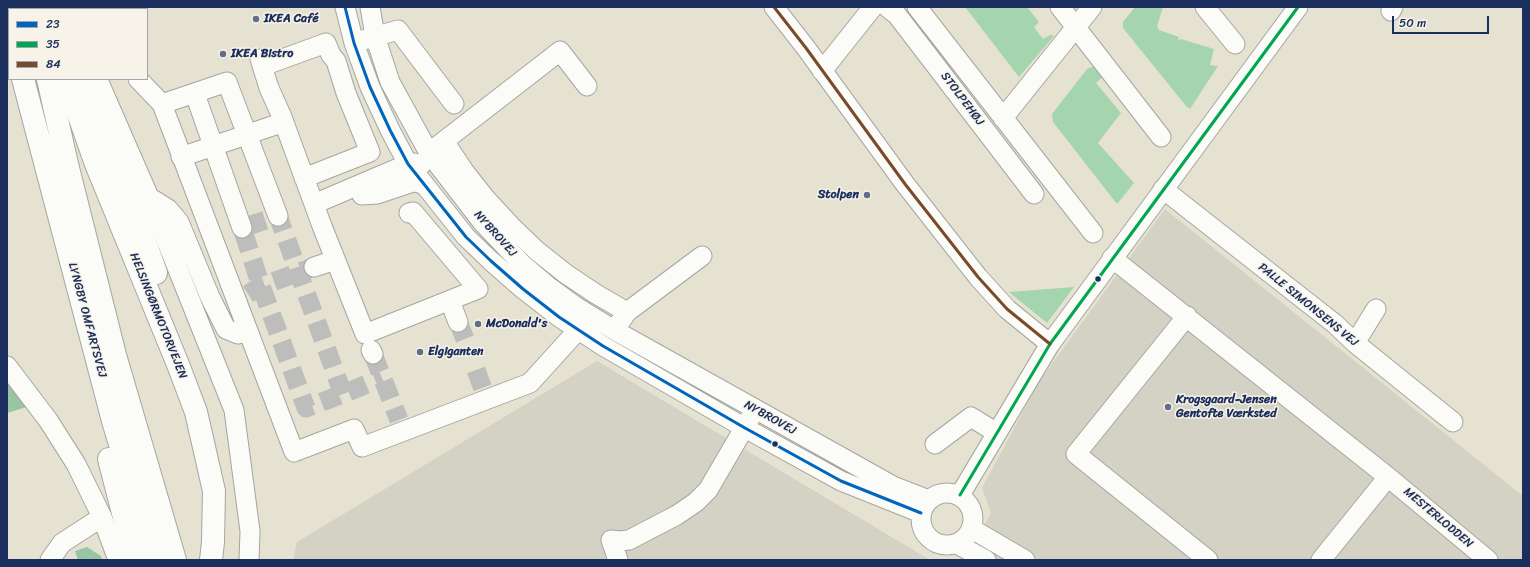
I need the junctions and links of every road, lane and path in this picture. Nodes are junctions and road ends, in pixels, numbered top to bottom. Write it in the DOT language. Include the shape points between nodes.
graph roads {
  1 [pos="345,7"];
  2 [pos="370,7"];
  3 [pos="873,7"];
  4 [pos="887,7"];
  5 [pos="917,7"];
  6 [pos="1060,7"];
  7 [pos="1092,7"];
  8 [pos="1205,7"];
  9 [pos="1298,7"];
  10 [pos="778,9"];
  11 [pos="1077,27"];
  12 [pos="375,36"];
  13 [pos="354,43"];
  14 [pos="1235,44"];
  15 [pos="822,70"];
  16 [pos="23,80"];
  17 [pos="48,80"];
  18 [pos="66,80"];
  19 [pos="88,80"];
  20 [pos="98,80"];
  21 [pos="139,80"];
  22 [pos="587,86"];
  23 [pos="195,94"];
  24 [pos="162,104"];
  25 [pos="454,104"];
  26 [pos="34,117"];
  27 [pos="1003,118"];
  28 [pos="284,122"];
  29 [pos="246,135"];
  30 [pos="1161,137"];
  31 [pos="444,141"];
  32 [pos="213,146"];
  33 [pos="181,157"];
  34 [pos="417,171"];
  35 [pos="304,178"];
  36 [pos="1163,189"];
  37 [pos="1034,194"];
  38 [pos="149,197"];
  39 [pos="316,208"];
  40 [pos="409,213"];
  41 [pos="278,216"];
  42 [pos="242,228"];
  43 [pos="1093,233"];
  44 [pos="702,256"];
  45 [pos="1112,258"];
  46 [pos="335,260"];
  47 [pos="314,267"];
  48 [pos="450,301"];
  49 [pos="1376,309"];
  50 [pos="627,312"];
  51 [pos="1187,316"];
  52 [pos="458,322"];
  53 [pos="578,330"];
  54 [pos="614,330"];
  55 [pos="247,332"];
  56 [pos="1355,342"];
  57 [pos="1050,344"];
  58 [pos="604,346"];
  59 [pos="7,366"];
  60 [pos="754,409"];
  61 [pos="196,412"];
  62 [pos="1453,422"];
  63 [pos="745,428"];
  64 [pos="997,433"];
  65 [pos="935,444"];
  66 [pos="1388,477"];
  67 [pos="960,495"];
  68 [pos="925,507"];
  69 [pos="102,517"];
  70 [pos="165,527"];
  71 [pos="972,529"];
  72 [pos="957,544"];
  73 [pos="50,560"];
  74 [pos="118,560"];
  75 [pos="135,560"];
  76 [pos="155,560"];
  77 [pos="175,560"];
  78 [pos="180,560"];
  79 [pos="211,560"];
  80 [pos="249,560"];
  81 [pos="618,560"];
  82 [pos="986,560"];
  83 [pos="1025,560"];
  84 [pos="1208,560"];
  85 [pos="1321,560"];
  86 [pos="1488,560"];
  1 -- 13 [label="street"];
  2 -- 12 [label="street, NYBROVEJ"];
  3 -- 15 [label="street"];
  4 -- 37 [label="street, STOLPEHØJ" via="897,15"];
  5 -- 27 [label="street, STOLPEHØJ"];
  6 -- 11 [label="street"];
  7 -- 11 [label="street, STOLPEHØJ"];
  8 -- 14 [label="street"];
  9 -- 36 [label="street"];
  10 -- 15 [label="street"];
  11 -- 27 [label="street, STOLPEHØJ"];
  11 -- 30 [label="street"];
  12 -- 13 [label="street"];
  12 -- 25 [label="street" via="398,30"];
  12 -- 34 [label="street, NYBROVEJ"];
  13 -- 34 [label="street" via="380,108 391,115 411,152 421,154"];
  15 -- 57 [label="street" via="905,184 978,277 1006,309"];
  16 -- 26 [label="highway, LYNGBY OMFARTSVEJ"];
  17 -- 70 [label="highway, LYNGBY OMFARTSVEJ" via="115,355"];
  18 -- 61 [label="highway, HELSINGØRMOTORVEJEN" via="96,164"];
  19 -- 61 [label="highway" via="195,386"];
  20 -- 38 [label="street"];
  21 -- 24 [label="street"];
  22 -- 31 [label="street" via="560,52"];
  23 -- 24 [label="street"];
  23 -- 29 [label="street" via="227,82"];
  23 -- 32 [label="street"];
  24 -- 33 [label="street"];
  26 -- 75 [label="highway" via="29,133"];
  26 -- 76 [label="highway, LYNGBY OMFARTSVEJ" via="113,421"];
  27 -- 43 [label="street, STOLPEHØJ"];
  28 -- 29 [label="street"];
  28 -- 35 [label="street"];
  28 -- 35 [label="street" via="269,88 262,63 326,43 336,61 370,152"];
  29 -- 32 [label="street"];
  29 -- 41 [label="street"];
  31 -- 34 [label="street"];
  31 -- 50 [label="street" via="486,199 532,246 566,274"];
  32 -- 33 [label="street"];
  32 -- 42 [label="street"];
  33 -- 55 [label="street" via="241,297"];
  34 -- 39 [label="street"];
  34 -- 39 [label="street" via="362,195"];
  34 -- 53 [label="street, NYBROVEJ" via="466,237 522,289"];
  34 -- 54 [label="street, NYBROVEJ" via="483,223 523,265 549,287"];
  35 -- 39 [label="street"];
  36 -- 45 [label="street"];
  36 -- 56 [label="street, PALLE SIMONSENS VEJ"];
  38 -- 55 [label="street" via="168,209 179,222 226,329 238,334"];
  38 -- 80 [label="street" via="234,410 250,531"];
  39 -- 46 [label="street"];
  40 -- 48 [label="street" via="413,212 478,289"];
  44 -- 50 [label="street"];
  45 -- 51 [label="street, MESTERLODDEN"];
  45 -- 57 [label="street"];
  46 -- 47 [label="street"];
  46 -- 48 [label="street" via="365,334"];
  48 -- 52 [label="street"];
  49 -- 56 [label="street"];
  50 -- 54 [label="street"];
  51 -- 66 [label="street, MESTERLODDEN"];
  51 -- 84 [label="street" via="1076,454"];
  53 -- 55 [label="street" via="530,383 485,395 402,426 362,447 354,429 294,452 278,394"];
  53 -- 58 [label="street, NYBROVEJ"];
  54 -- 58 [label="street"];
  54 -- 60 [label="street, NYBROVEJ"];
  56 -- 62 [label="street, PALLE SIMONSENS VEJ"];
  57 -- 64 [label="street"];
  58 -- 63 [label="street, NYBROVEJ"];
  59 -- 69 [label="street" via="48,420 76,464"];
  60 -- 63 [label="street"];
  60 -- 68 [label="street, NYBROVEJ"];
  61 -- 79 [label="highway, HELSINGØRMOTORVEJEN" via="214,491"];
  63 -- 68 [label="street, NYBROVEJ" via="841,481"];
  63 -- 81 [label="street" via="708,490 696,502 629,540 611,540"];
  64 -- 65 [label="street" via="971,417"];
  64 -- 67 [label="street"];
  66 -- 85 [label="street"];
  66 -- 86 [label="street, MESTERLODDEN"];
  67 -- 68 [label="street" via="949,492 938,494"];
  67 -- 71 [label="street" via="973,510"];
  68 -- 72 [label="street" via="921,522 928,536 934,542 945,545"];
  69 -- 73 [label="street" via="62,543"];
  69 -- 74 [label="street"];
  70 -- 77 [label="highway, LYNGBY OMFARTSVEJ"];
  70 -- 78 [label="highway"];
  71 -- 72 [label="street"];
  71 -- 83 [label="street"];
  72 -- 82 [label="street"];
}
